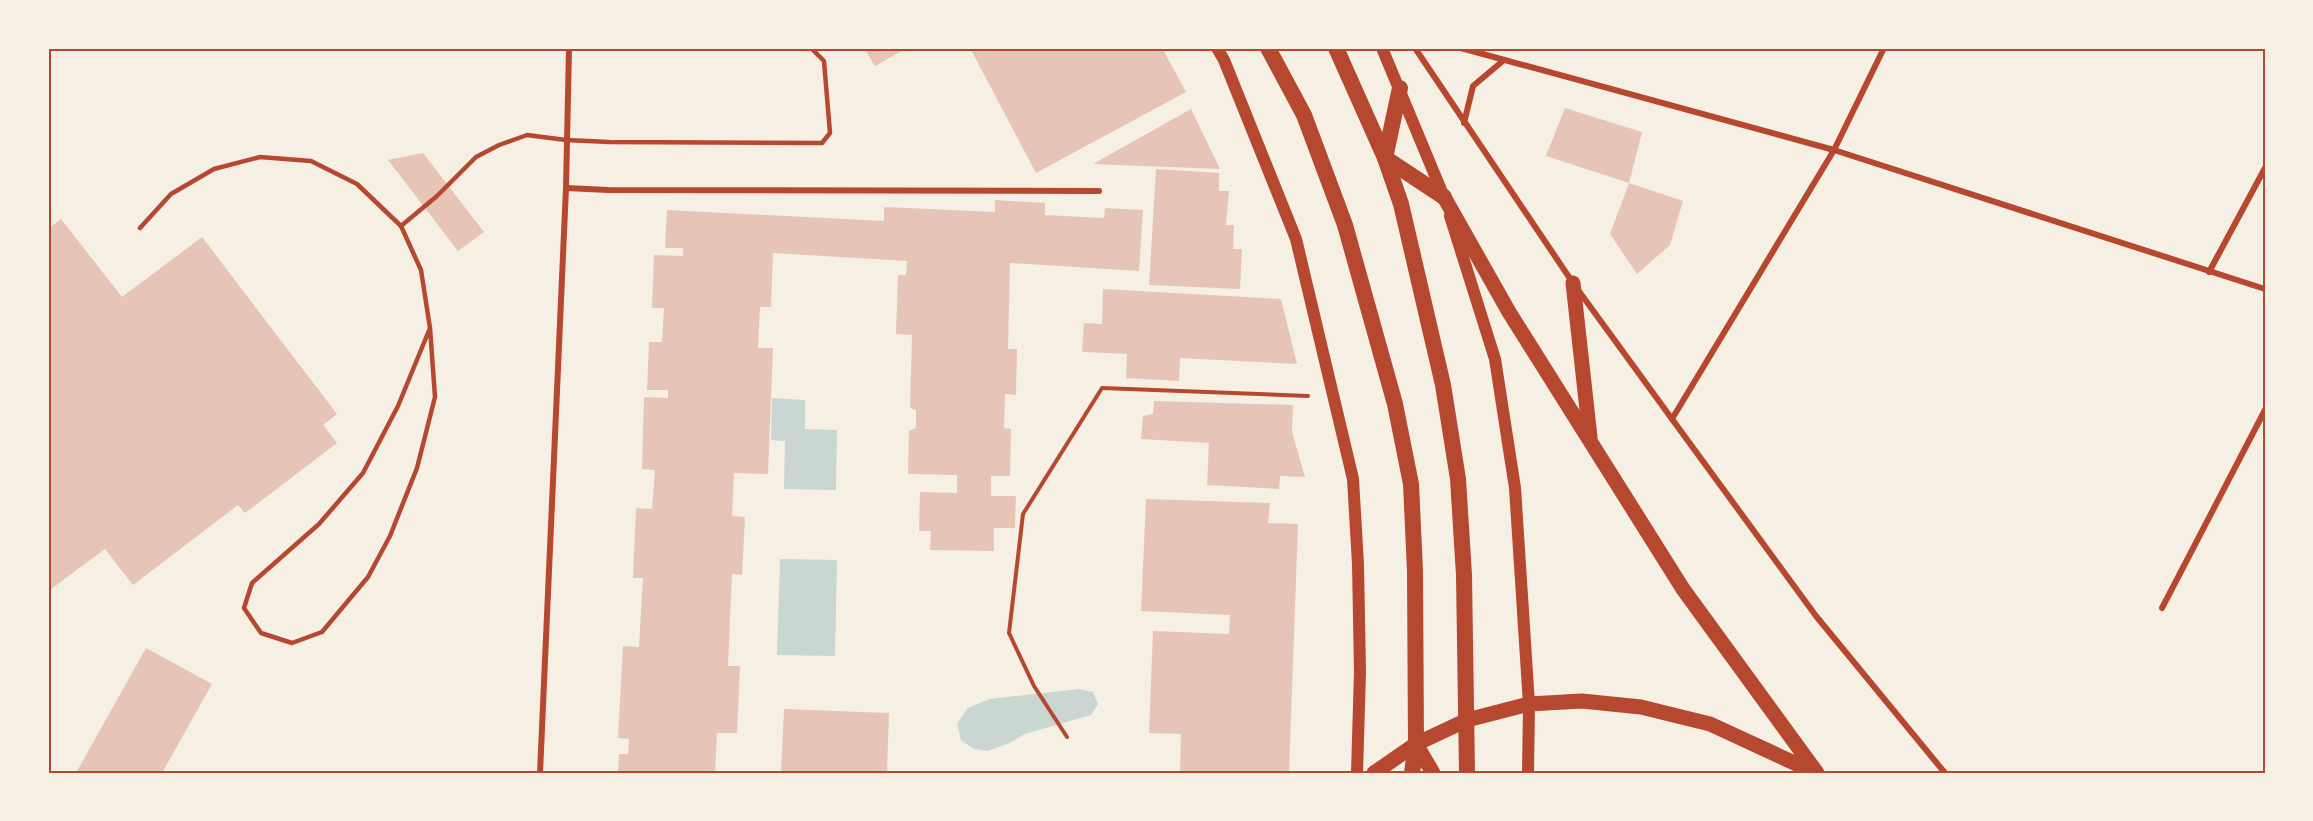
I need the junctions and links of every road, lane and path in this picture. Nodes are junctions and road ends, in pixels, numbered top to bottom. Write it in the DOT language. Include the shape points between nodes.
graph roads {
  1 [pos="569,48"];
  2 [pos="803,48"];
  3 [pos="1217,48"];
  4 [pos="1268,48"];
  5 [pos="1336,48"];
  6 [pos="1382,48"];
  7 [pos="1415,48"];
  8 [pos="1461,48"];
  9 [pos="1884,48"];
  10 [pos="1504,60"];
  11 [pos="1400,88"];
  12 [pos="1464,123"];
  13 [pos="566,140"];
  14 [pos="1834,150"];
  15 [pos="1385,158"];
  16 [pos="2265,169"];
  17 [pos="566,188"];
  18 [pos="1099,191"];
  19 [pos="1444,197"];
  20 [pos="401,226"];
  21 [pos="140,228"];
  22 [pos="2209,272"];
  23 [pos="1573,283"];
  24 [pos="2265,289"];
  25 [pos="429,328"];
  26 [pos="1332,397"];
  27 [pos="2265,410"];
  28 [pos="1672,419"];
  29 [pos="1591,443"];
  30 [pos="2162,608"];
  31 [pos="1529,704"];
  32 [pos="1467,720"];
  33 [pos="1067,737"];
  34 [pos="1416,744"];
  35 [pos="540,773"];
  36 [pos="1357,773"];
  37 [pos="1374,773"];
  38 [pos="1412,773"];
  39 [pos="1433,773"];
  40 [pos="1467,773"];
  41 [pos="1528,773"];
  42 [pos="1816,773"];
  43 [pos="1946,773"];
  1 -- 13 [label="street"];
  2 -- 13 [label="lane" via="812,48 824,61 830,133 822,143"];
  3 -- 26 [label="main road" via="1296,239"];
  4 -- 34 [label="highway" via="1304,115 1345,225 1395,404 1411,484"];
  5 -- 15 [label="highway"];
  6 -- 11 [label="main road"];
  7 -- 12 [label="street"];
  8 -- 10 [label="street"];
  9 -- 14 [label="street"];
  10 -- 12 [label="street" via="1473,86"];
  10 -- 14 [label="street"];
  11 -- 15 [label="highway"];
  11 -- 19 [label="main road"];
  12 -- 23 [label="street"];
  13 -- 17 [label="street"];
  13 -- 20 [label="lane" via="527,135 499,145 476,157"];
  14 -- 22 [label="street"];
  14 -- 28 [label="street"];
  15 -- 19 [label="highway"];
  15 -- 32 [label="highway" via="1401,204 1440,374 1458,479"];
  16 -- 22 [label="street"];
  17 -- 18 [label="street"];
  17 -- 35 [label="street"];
  19 -- 29 [label="main road" via="1509,312"];
  19 -- 31 [label="main road" via="1495,359 1515,488"];
  20 -- 21 [label="lane" via="357,184 311,161 260,157 214,169 171,194"];
  20 -- 25 [label="lane" via="421,270"];
  22 -- 24 [label="street"];
  23 -- 28 [label="street"];
  23 -- 29 [label="main road"];
  25 -- 25 [label="lane" via="435,397 417,468 390,536 368,577 322,632 292,643 261,633 244,608 252,583 319,524 363,473 398,406"];
  26 -- 33 [label="path" via="1102,388 1023,514 1009,633 1034,686"];
  26 -- 36 [label="main road" via="1353,479 1360,672"];
  27 -- 30 [label="street"];
  28 -- 43 [label="street" via="1816,616"];
  29 -- 42 [label="main road" via="1683,590"];
  31 -- 32 [label="main road"];
  31 -- 41 [label="main road"];
  31 -- 42 [label="main road" via="1582,701 1641,707 1710,724"];
  32 -- 34 [label="main road"];
  32 -- 40 [label="highway"];
  34 -- 37 [label="main road"];
  34 -- 38 [label="highway"];
  34 -- 39 [label="main road"];
}
